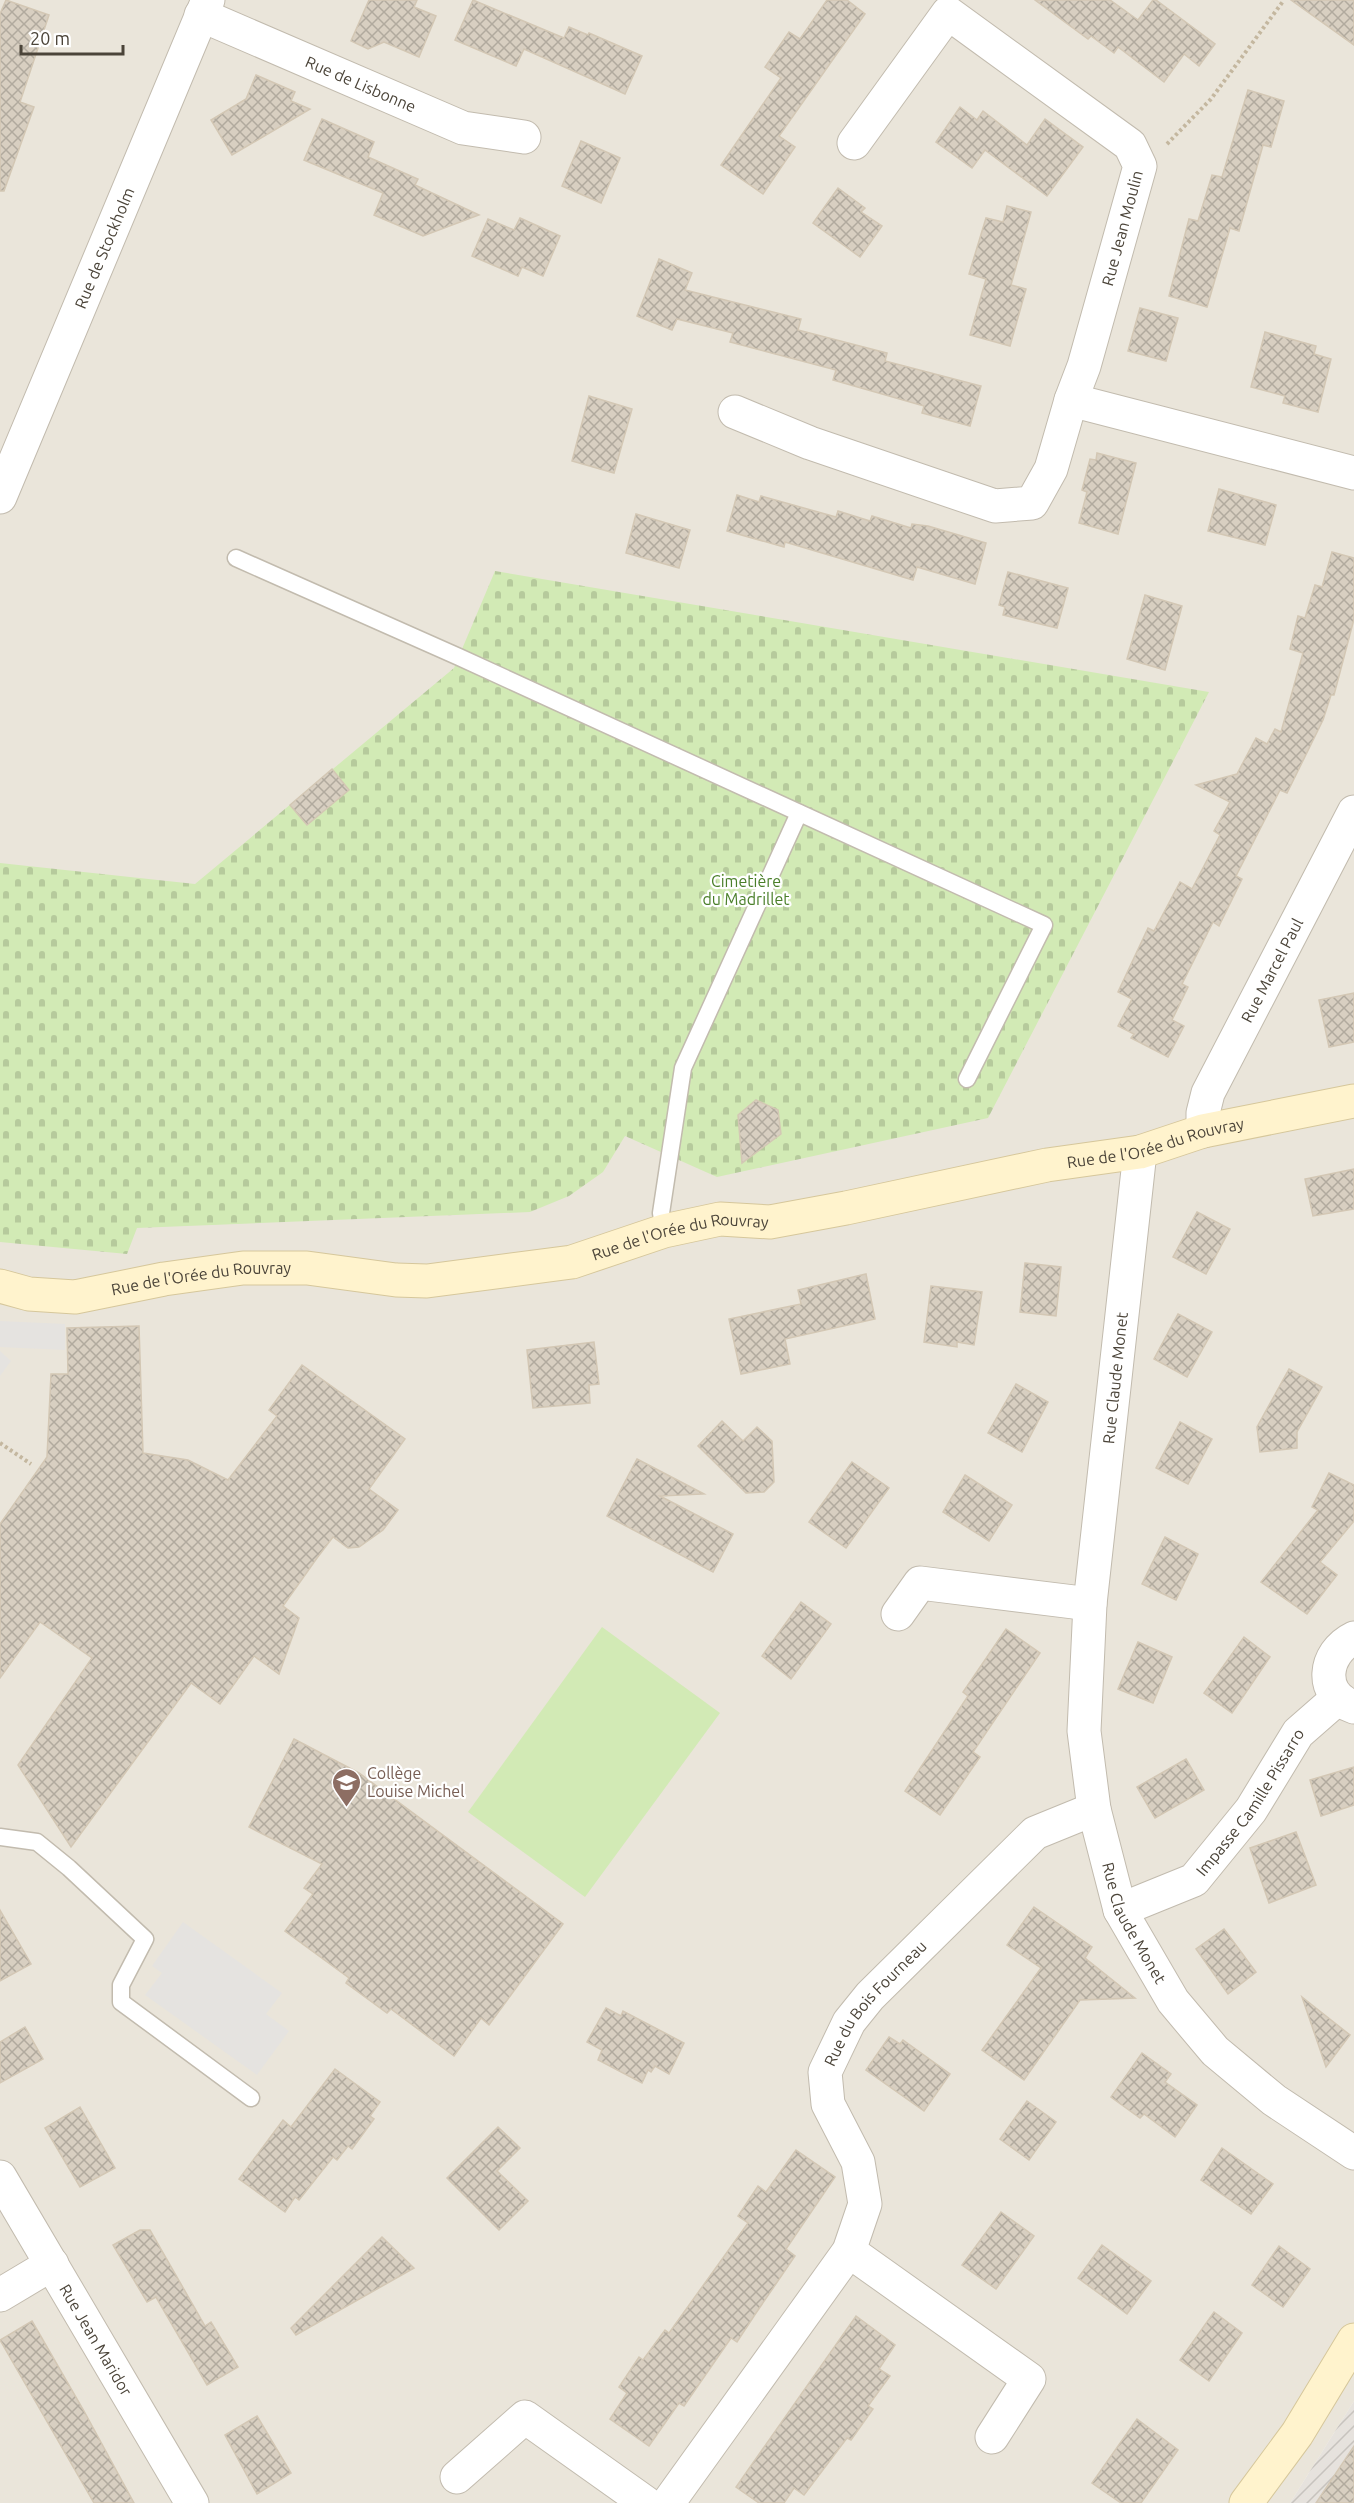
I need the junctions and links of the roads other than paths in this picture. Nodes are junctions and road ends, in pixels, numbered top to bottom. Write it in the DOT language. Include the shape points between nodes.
graph roads {
  1 [pos="205,7"];
  2 [pos="524,138"];
  3 [pos="854,142"];
  4 [pos="1071,400"];
  5 [pos="735,412"];
  6 [pos="1354,473"];
  7 [pos="0,497"];
  8 [pos="236,558"];
  9 [pos="1354,812"];
  10 [pos="799,813"];
  11 [pos="967,1079"];
  12 [pos="1354,1101"];
  13 [pos="1203,1131"];
  14 [pos="1140,1152"];
  15 [pos="664,1230"];
  16 [pos="0,1286"];
  17 [pos="1090,1604"];
  18 [pos="898,1614"];
  19 [pos="1354,1638"];
  20 [pos="1346,1702"];
  21 [pos="1094,1809"];
  22 [pos="0,1837"];
  23 [pos="1120,1910"];
  24 [pos="251,2098"];
  25 [pos="1354,2153"];
  26 [pos="0,2177"];
  27 [pos="849,2252"];
  28 [pos="52,2264"];
  29 [pos="0,2295"];
  30 [pos="1354,2340"];
  31 [pos="992,2437"];
  32 [pos="457,2477"];
  33 [pos="192,2503"];
  34 [pos="646,2503"];
  35 [pos="668,2503"];
  36 [pos="1246,2503"];
  1 -- 2 [label="street, Rue de Lisbonne" via="463,128"];
  1 -- 7 [label="street, Rue de Stockholm"];
  3 -- 4 [label="street, Rue Jean Moulin" via="948,13 1130,145 1140,166"];
  4 -- 5 [label="street, Rue Jean Moulin" via="1051,469 1032,503 995,506 810,443"];
  4 -- 6 [label="street"];
  8 -- 10 [label="lane"];
  9 -- 13 [label="street, Rue Marcel Paul" via="1208,1093"];
  10 -- 11 [label="lane" via="1044,925"];
  10 -- 15 [label="lane" via="683,1068 661,1213"];
  12 -- 13 [label="street, Rue de l'Orée du Rouvray"];
  13 -- 14 [label="street, Rue de l'Orée du Rouvray"];
  14 -- 15 [label="street, Rue de l'Orée du Rouvray" via="1047,1165 770,1222 720,1219"];
  14 -- 17 [label="street, Rue Claude Monet"];
  15 -- 16 [label="street, Rue de l'Orée du Rouvray" via="572,1262 427,1281 307,1268 243,1268 75,1297 29,1294"];
  17 -- 18 [label="street" via="920,1583"];
  17 -- 21 [label="street, Rue Claude Monet" via="1084,1731"];
  19 -- 20 [label="street, Impasse Camille Pissarro" via="1343,1644 1330,1664 1332,1688"];
  20 -- 23 [label="street, Impasse Camille Pissarro" via="1298,1734 1251,1810 1194,1880"];
  21 -- 23 [label="street, Rue Claude Monet"];
  21 -- 27 [label="street, Rue du Bois Fourneau" via="1035,1833 870,1996 849,2022 825,2072 828,2104 858,2162 865,2204"];
  22 -- 24 [label="lane" via="37,1842 146,1939 121,1985 120,2002"];
  23 -- 25 [label="street, Rue Claude Monet" via="1173,2001 1215,2051 1274,2100"];
  26 -- 28 [label="street, Rue Jean Maridor"];
  27 -- 31 [label="street" via="1029,2379"];
  27 -- 35 [label="street, Rue du Bois Fourneau"];
  28 -- 29 [label="street"];
  28 -- 33 [label="street, Rue Jean Maridor"];
  30 -- 36 [label="street" via="1297,2434"];
  32 -- 34 [label="street" via="525,2417"];
}
